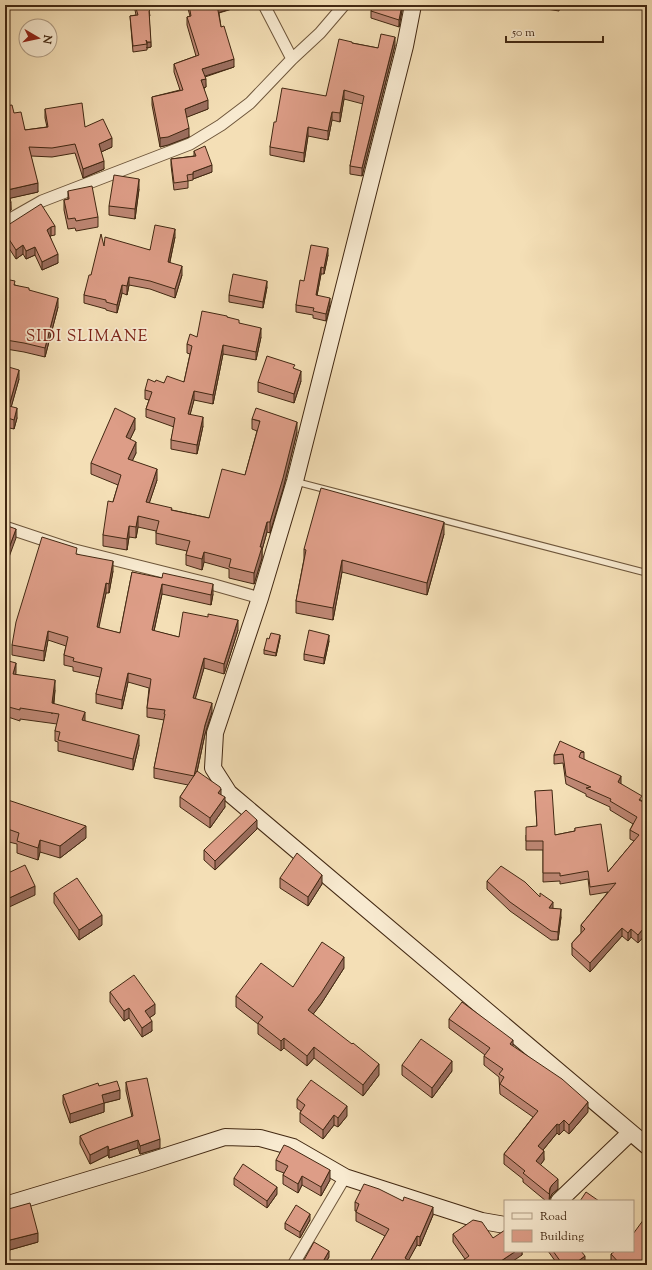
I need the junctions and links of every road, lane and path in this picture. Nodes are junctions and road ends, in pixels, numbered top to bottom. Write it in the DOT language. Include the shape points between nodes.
graph roads {
  1 [pos="264,5"];
  2 [pos="344,5"];
  3 [pos="413,5"];
  4 [pos="292,59"];
  5 [pos="5,222"];
  6 [pos="295,481"];
  7 [pos="5,527"];
  8 [pos="647,573"];
  9 [pos="260,598"];
  10 [pos="630,1133"];
  11 [pos="647,1146"];
  12 [pos="345,1177"];
  13 [pos="560,1200"];
  14 [pos="5,1205"];
  15 [pos="504,1225"];
  16 [pos="293,1265"];
  1 -- 4 [label="street"];
  2 -- 4 [label="street" via="320,33"];
  3 -- 6 [label="main road" via="405,46"];
  4 -- 5 [label="street" via="250,103 190,144 42,201"];
  6 -- 8 [label="lane"];
  6 -- 9 [label="main road"];
  7 -- 9 [label="street" via="71,549"];
  9 -- 10 [label="main road" via="215,733 213,768 229,793"];
  10 -- 11 [label="main road"];
  10 -- 13 [label="main road"];
  12 -- 14 [label="main road" via="293,1147 260,1138 225,1137"];
  12 -- 15 [label="main road" via="482,1221"];
  12 -- 16 [label="street"];
}
